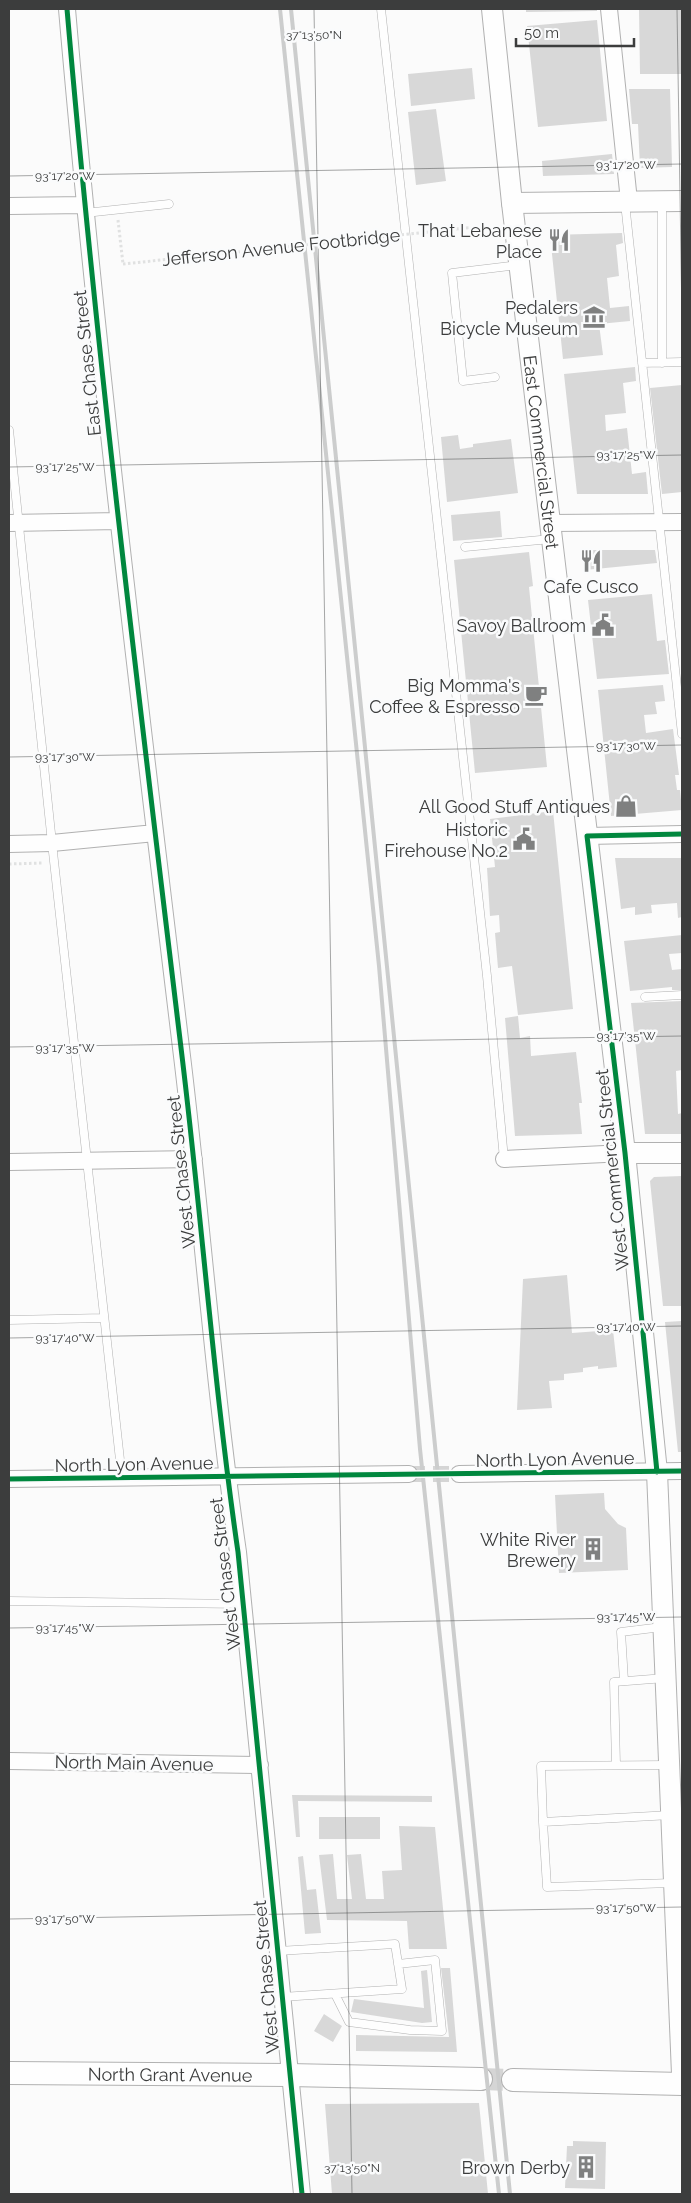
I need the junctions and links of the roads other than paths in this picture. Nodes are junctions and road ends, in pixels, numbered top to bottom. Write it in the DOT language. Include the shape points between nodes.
graph roads {
  1 [pos="67,9"];
  2 [pos="381,9"];
  3 [pos="492,9"];
  4 [pos="608,9"];
  5 [pos="627,201"];
  6 [pos="662,201"];
  7 [pos="682,201"];
  8 [pos="512,203"];
  9 [pos="170,204"];
  10 [pos="9,206"];
  11 [pos="84,209"];
  12 [pos="520,265"];
  13 [pos="682,362"];
  14 [pos="642,363"];
  15 [pos="662,363"];
  16 [pos="495,378"];
  17 [pos="9,430"];
  18 [pos="118,521"];
  19 [pos="659,522"];
  20 [pos="682,522"];
  21 [pos="14,523"];
  22 [pos="550,531"];
  23 [pos="465,547"];
  24 [pos="679,681"];
  25 [pos="682,734"];
  26 [pos="155,833"];
  27 [pos="682,834"];
  28 [pos="587,836"];
  29 [pos="52,843"];
  30 [pos="9,844"];
  31 [pos="682,995"];
  32 [pos="645,997"];
  33 [pos="625,1153"];
  34 [pos="682,1153"];
  35 [pos="194,1159"];
  36 [pos="504,1159"];
  37 [pos="86,1161"];
  38 [pos="9,1162"];
  39 [pos="104,1318"];
  40 [pos="9,1320"];
  41 [pos="682,1471"];
  42 [pos="657,1472"];
  43 [pos="409,1474"];
  44 [pos="459,1474"];
  45 [pos="227,1476"];
  46 [pos="122,1478"];
  47 [pos="9,1479"];
  48 [pos="9,1601"];
  49 [pos="244,1604"];
  50 [pos="664,1626"];
  51 [pos="667,1677"];
  52 [pos="624,1681"];
  53 [pos="9,1761"];
  54 [pos="260,1765"];
  55 [pos="616,1765"];
  56 [pos="676,1765"];
  57 [pos="673,1815"];
  58 [pos="543,1822"];
  59 [pos="675,1883"];
  60 [pos="278,1951"];
  61 [pos="398,1964"];
  62 [pos="335,1994"];
  63 [pos="282,1997"];
  64 [pos="9,2073"];
  65 [pos="682,2074"];
  66 [pos="289,2075"];
  67 [pos="481,2079"];
  68 [pos="513,2080"];
  69 [pos="682,2084"];
  70 [pos="302,2194"];
  1 -- 11 [label="street, East Chase Street"];
  2 -- 36 [label="lane" via="487,976"];
  3 -- 8 [label="street, East Commercial Street"];
  4 -- 5 [label="street"];
  5 -- 6 [label="street"];
  5 -- 8 [label="street"];
  5 -- 14 [label="lane"];
  6 -- 7 [label="street"];
  6 -- 15 [label="lane"];
  8 -- 12 [label="street, East Commercial Street"];
  9 -- 11 [label="lane"];
  10 -- 11 [label="street"];
  11 -- 18 [label="street, East Chase Street"];
  12 -- 16 [label="lane" via="452,273 462,381"];
  12 -- 22 [label="street, East Commercial Street"];
  13 -- 15 [label="lane"];
  14 -- 15 [label="lane"];
  14 -- 19 [label="lane"];
  17 -- 21 [label="lane"];
  18 -- 21 [label="street"];
  18 -- 26 [label="street, East Chase Street"];
  19 -- 20 [label="street"];
  19 -- 22 [label="street"];
  19 -- 24 [label="lane"];
  21 -- 29 [label="lane"];
  22 -- 23 [label="lane"];
  22 -- 28 [label="street, East Commercial Street"];
  24 -- 25 [label="lane"];
  26 -- 29 [label="street"];
  26 -- 35 [label="street, West Chase Street"];
  27 -- 28 [label="street"];
  28 -- 33 [label="street, West Commercial Street"];
  29 -- 30 [label="street"];
  29 -- 37 [label="lane"];
  31 -- 32 [label="lane"];
  33 -- 34 [label="street"];
  33 -- 36 [label="street"];
  33 -- 42 [label="street, West Commercial Street"];
  35 -- 37 [label="street"];
  35 -- 45 [label="street, West Chase Street"];
  37 -- 38 [label="street"];
  37 -- 39 [label="lane"];
  39 -- 40 [label="lane"];
  39 -- 46 [label="lane"];
  41 -- 42 [label="street, North Lyon Avenue"];
  42 -- 44 [label="street, North Lyon Avenue"];
  42 -- 50 [label="street, West Commercial Street"];
  43 -- 45 [label="street, North Lyon Avenue"];
  45 -- 46 [label="street, North Lyon Avenue"];
  45 -- 49 [label="street, West Chase Street"];
  46 -- 47 [label="street, North Lyon Avenue"];
  48 -- 49 [label="lane"];
  49 -- 54 [label="street, West Chase Street"];
  50 -- 51 [label="street, West Commercial Street"];
  50 -- 52 [label="lane" via="621,1632"];
  51 -- 52 [label="lane"];
  51 -- 56 [label="street, West Commercial Street"];
  52 -- 55 [label="lane" via="614,1682"];
  53 -- 54 [label="street, North Main Avenue"];
  54 -- 60 [label="street, West Chase Street"];
  55 -- 56 [label="lane"];
  55 -- 58 [label="lane" via="541,1766"];
  56 -- 57 [label="street, West Commercial Street"];
  57 -- 58 [label="lane"];
  57 -- 59 [label="street, West Commercial Street"];
  58 -- 59 [label="lane" via="547,1887"];
  59 -- 65 [label="street, West Commercial Street"];
  60 -- 61 [label="lane" via="395,1944"];
  60 -- 63 [label="street, West Chase Street"];
  61 -- 62 [label="lane" via="402,1989"];
  61 -- 62 [label="lane" via="435,1960 442,2031 349,2022"];
  62 -- 63 [label="lane"];
  63 -- 66 [label="street, West Chase Street"];
  64 -- 66 [label="main road, North Grant Avenue"];
  66 -- 67 [label="main road, North Grant Avenue"];
  66 -- 70 [label="street, West Chase Street"];
  68 -- 69 [label="main road"];
}
